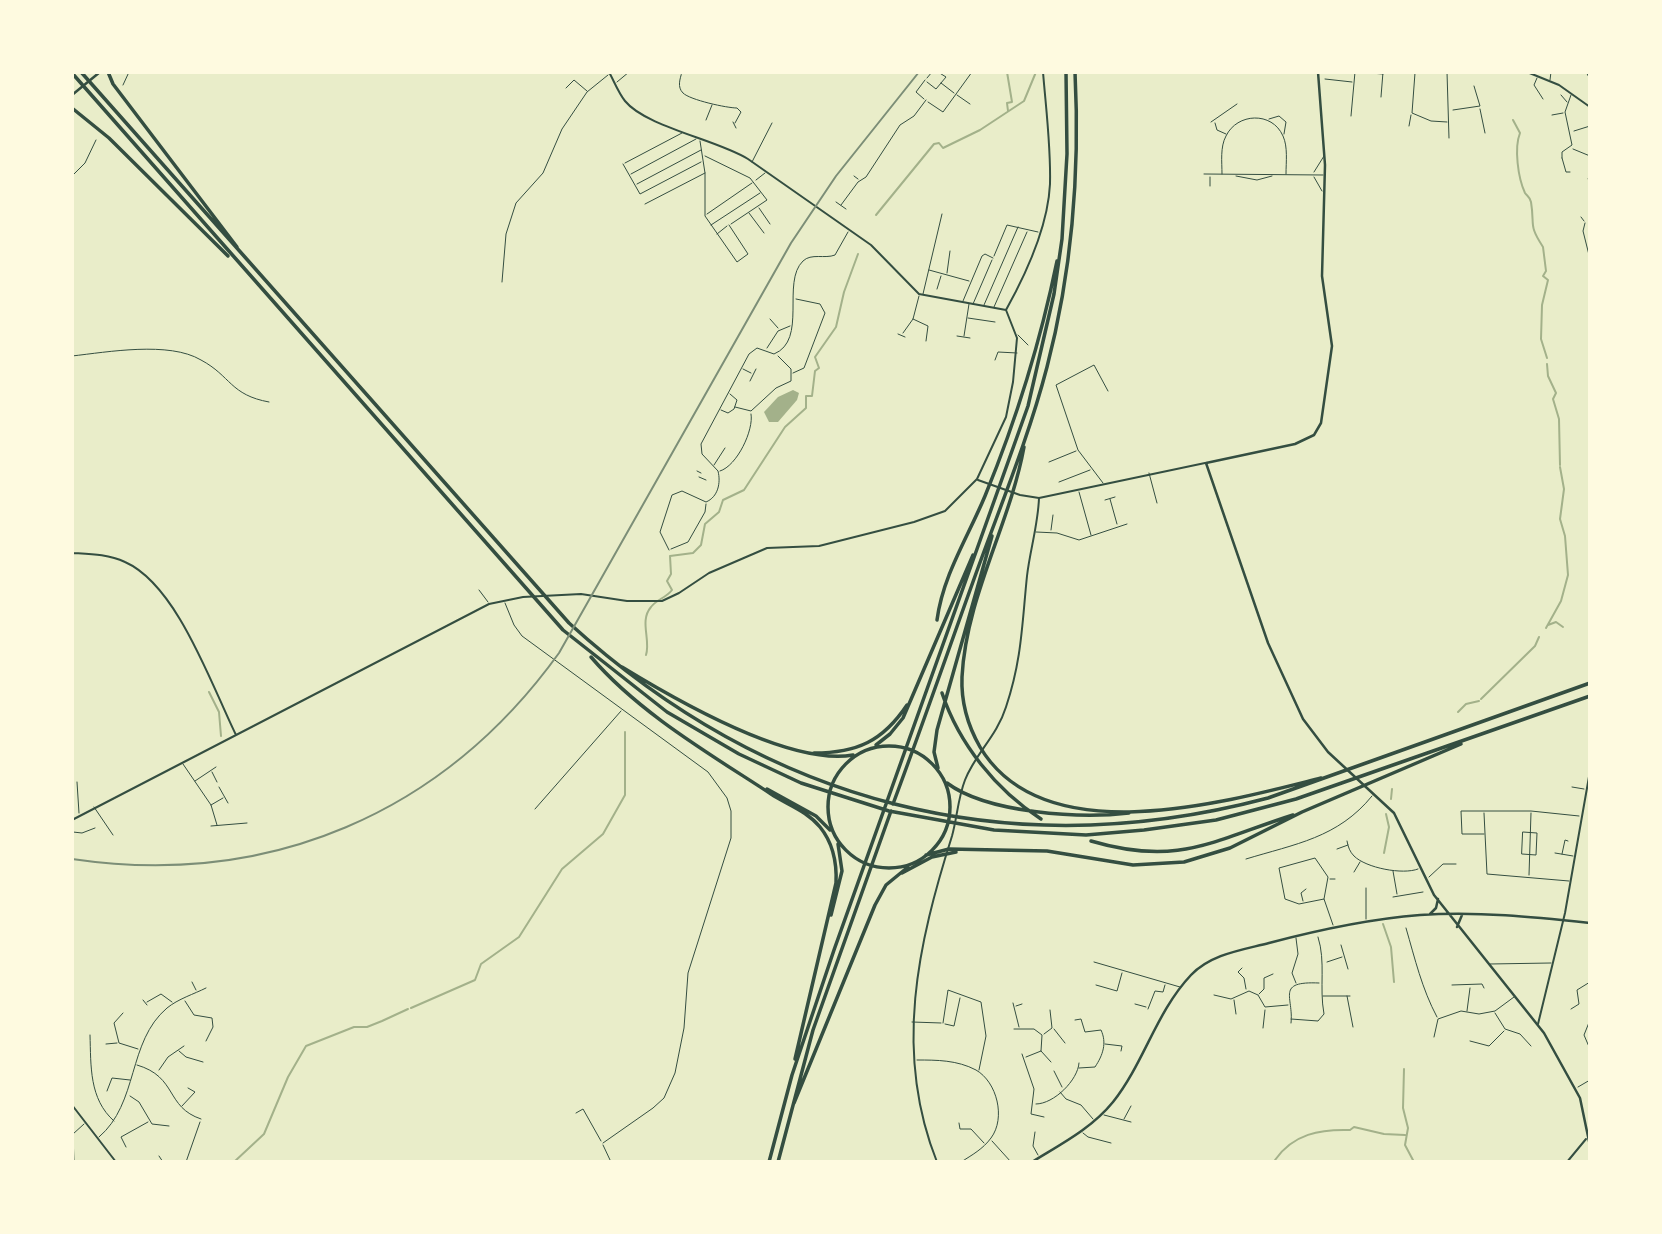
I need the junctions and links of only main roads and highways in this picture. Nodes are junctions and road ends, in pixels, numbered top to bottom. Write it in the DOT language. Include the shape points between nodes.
graph roads {
  1 [pos="81,72"];
  2 [pos="108,72"];
  3 [pos="1066,72"];
  4 [pos="1075,72"];
  5 [pos="1318,72"];
  6 [pos="72,73"];
  7 [pos="99,73"];
  8 [pos="72,95"];
  9 [pos="72,108"];
  10 [pos="1062,239"];
  11 [pos="252,267"];
  12 [pos="245,272"];
  13 [pos="1026,435"];
  14 [pos="995,524"];
  15 [pos="980,540"];
  16 [pos="937,620"];
  17 [pos="586,651"];
  18 [pos="612,660"];
  19 [pos="1590,683"];
  20 [pos="942,693"];
  21 [pos="1590,695"];
  22 [pos="910,700"];
  23 [pos="1482,735"];
  24 [pos="871,748"];
  25 [pos="808,753"];
  26 [pos="858,754"];
  27 [pos="939,773"];
  28 [pos="1333,775"];
  29 [pos="945,782"];
  30 [pos="761,786"];
  31 [pos="1139,811"];
  32 [pos="1302,812"];
  33 [pos="1041,819"];
  34 [pos="836,839"];
  35 [pos="1091,842"];
  36 [pos="939,853"];
  37 [pos="926,855"];
  38 [pos="913,864"];
  39 [pos="891,880"];
  40 [pos="1438,900"];
  41 [pos="1428,915"];
  42 [pos="1449,915"];
  43 [pos="1462,915"];
  44 [pos="1590,923"];
  45 [pos="1457,927"];
  46 [pos="826,930"];
  47 [pos="792,1075"];
  48 [pos="791,1108"];
  49 [pos="1590,1140"];
  50 [pos="1590,1146"];
  51 [pos="769,1162"];
  52 [pos="778,1162"];
  53 [pos="1032,1162"];
  1 -- 11 [label="highway"];
  2 -- 11 [label="highway"];
  3 -- 10 [label="highway"];
  4 -- 13 [label="highway" via="1075,180 1068,262 1049,356"];
  5 -- 40 [label="main road" via="1325,175 1322,275 1332,346 1318,429 1295,444 1206,463 1268,643 1293,700 1321,744 1376,792 1402,827"];
  6 -- 12 [label="highway"];
  7 -- 8 [label="main road"];
  9 -- 12 [label="highway" via="109,138"];
  10 -- 15 [label="highway" via="1028,406"];
  10 -- 16 [label="highway" via="1028,385 946,581"];
  11 -- 18 [label="highway" via="535,587"];
  12 -- 17 [label="highway" via="535,601"];
  13 -- 14 [label="highway"];
  13 -- 31 [label="highway" via="966,649 962,685 967,718 989,761 1025,792 1063,806"];
  14 -- 27 [label="highway" via="937,730 934,752"];
  14 -- 48 [label="highway" via="813,1030"];
  15 -- 22 [label="highway"];
  15 -- 47 [label="highway"];
  17 -- 23 [label="highway" via="667,712 739,754 834,795 943,823 1044,834 1086,835 1216,820 1296,799"];
  17 -- 30 [label="highway" via="671,726"];
  18 -- 25 [label="highway" via="695,709"];
  18 -- 28 [label="highway" via="684,714 745,749 810,778 900,806 979,821 1086,826 1156,821 1244,805"];
  19 -- 28 [label="highway"];
  20 -- 33 [label="highway" via="960,733 988,773"];
  21 -- 23 [label="highway"];
  22 -- 24 [label="highway" via="898,725"];
  22 -- 25 [label="highway" via="888,730 868,744 841,752"];
  23 -- 32 [label="highway"];
  24 -- 26 [label="highway"];
  24 -- 27 [label="highway" via="912,750 927,758"];
  25 -- 26 [label="highway" via="832,758"];
  26 -- 34 [label="highway" via="843,766 830,790 828,815"];
  27 -- 29 [label="highway"];
  28 -- 31 [label="highway" via="1237,799"];
  29 -- 31 [label="highway" via="970,797 1044,811"];
  29 -- 37 [label="highway" via="950,799 948,824"];
  30 -- 34 [label="highway" via="816,816"];
  30 -- 46 [label="highway" via="806,814 828,838 837,871"];
  32 -- 35 [label="highway" via="1213,845 1185,850 1142,852"];
  32 -- 36 [label="highway" via="1216,854 1173,864 1118,864 1047,851"];
  34 -- 38 [label="highway" via="863,863 885,869"];
  34 -- 46 [label="highway" via="842,871"];
  36 -- 37 [label="highway"];
  36 -- 39 [label="highway"];
  37 -- 38 [label="highway"];
  38 -- 39 [label="highway"];
  39 -- 48 [label="highway" via="875,905"];
  40 -- 41 [label="main road"];
  40 -- 42 [label="main road"];
  41 -- 42 [label="main road"];
  41 -- 53 [label="main road" via="1295,936 1218,957 1197,970 1181,987 1125,1084 1102,1114"];
  42 -- 43 [label="main road"];
  42 -- 45 [label="main road"];
  43 -- 44 [label="main road"];
  43 -- 45 [label="main road"];
  45 -- 49 [label="main road" via="1538,1024 1576,1088"];
  46 -- 47 [label="highway"];
  47 -- 51 [label="highway"];
  48 -- 52 [label="highway"];
  49 -- 50 [label="main road"];
}
